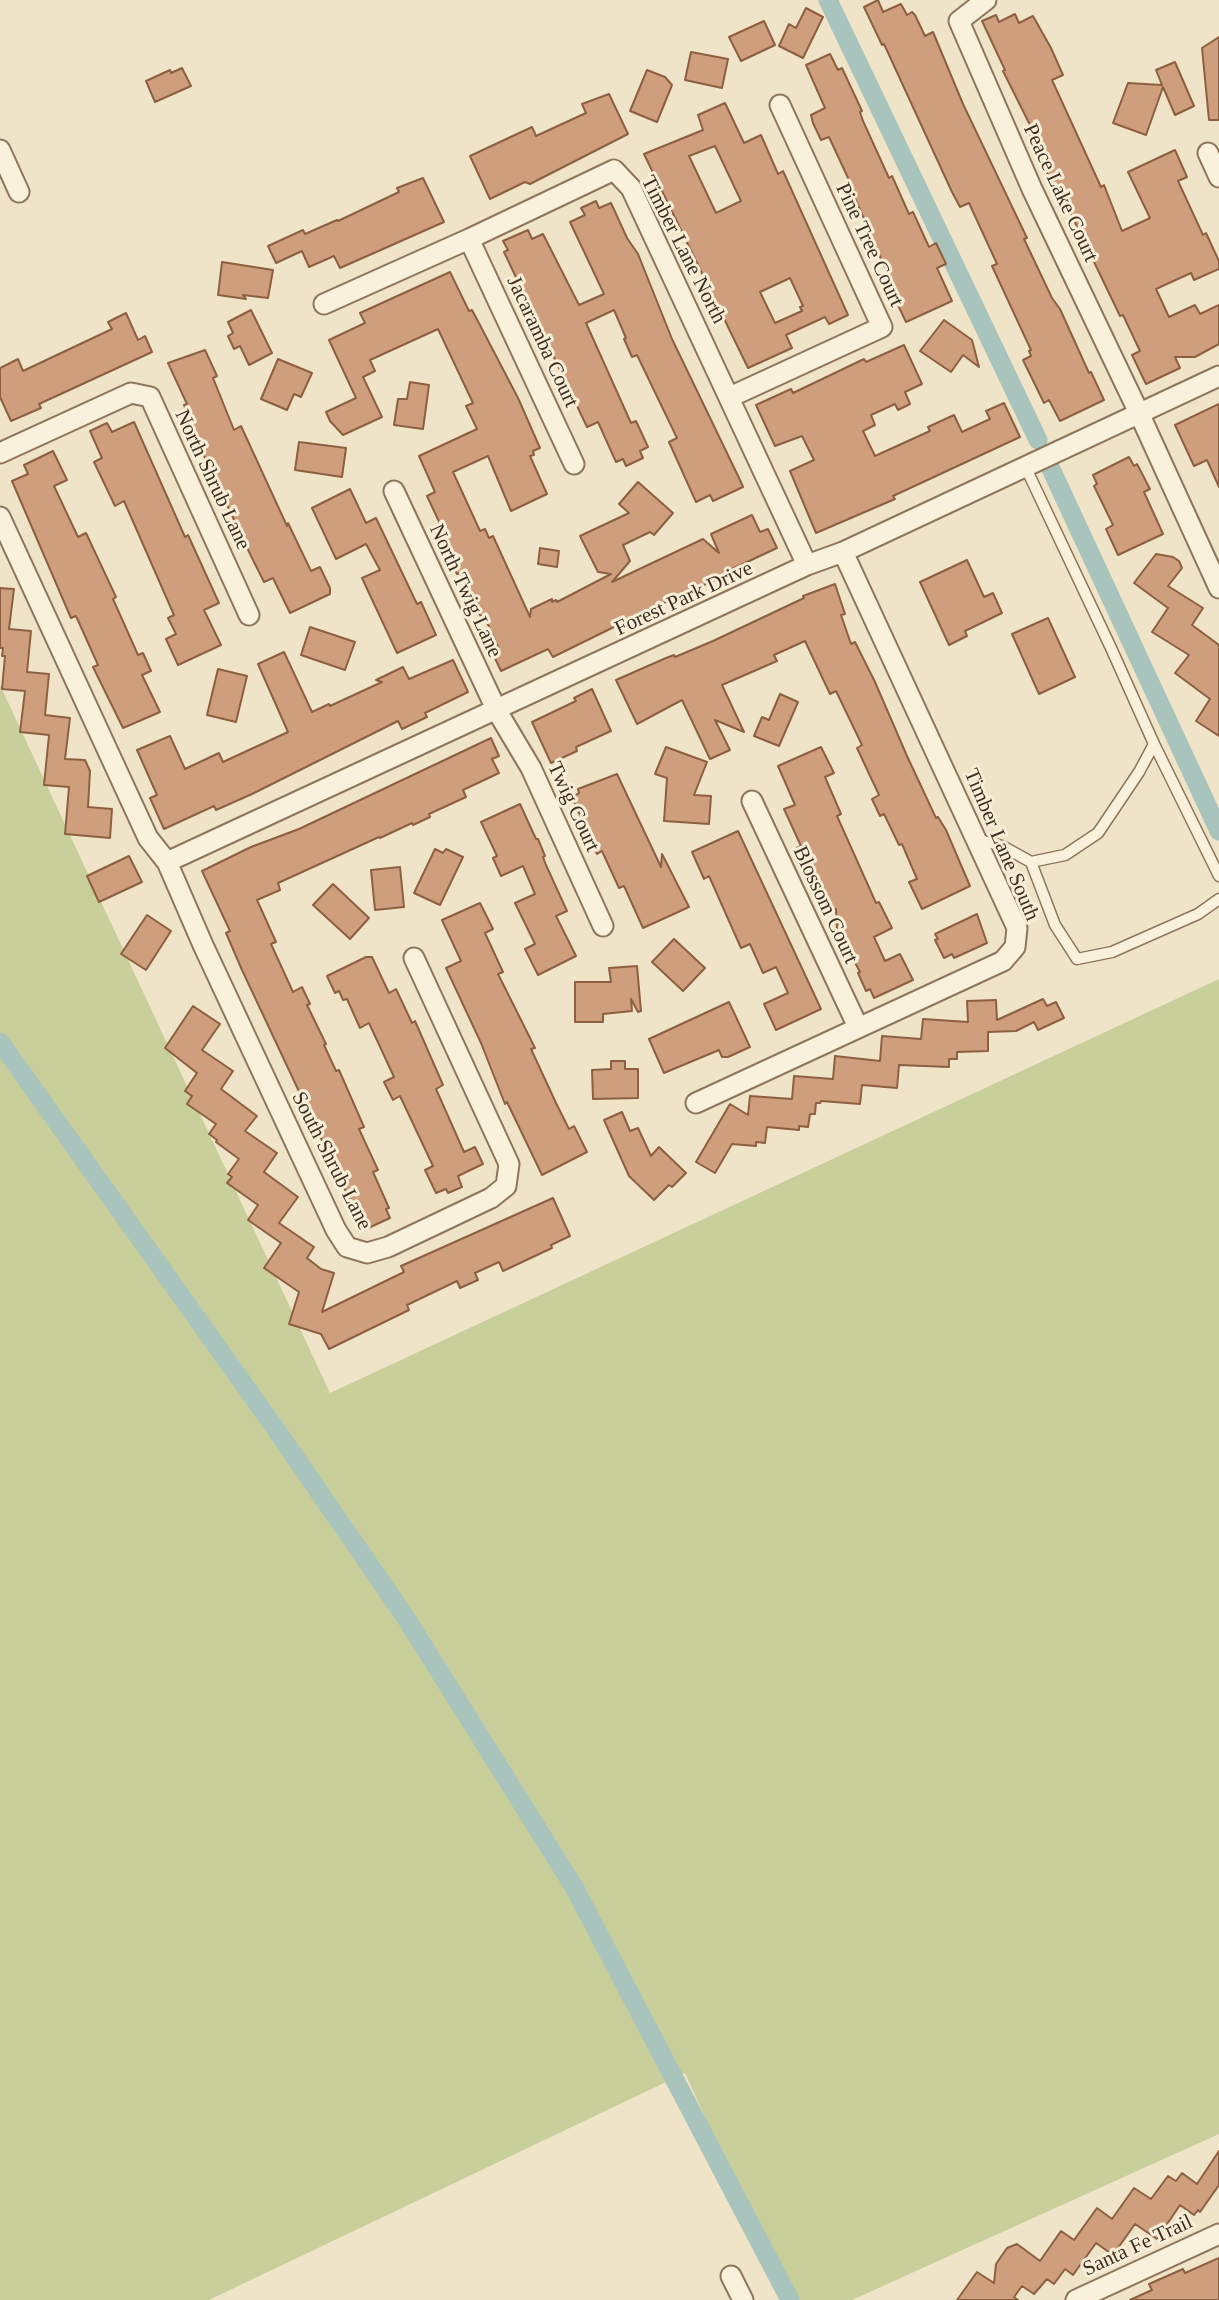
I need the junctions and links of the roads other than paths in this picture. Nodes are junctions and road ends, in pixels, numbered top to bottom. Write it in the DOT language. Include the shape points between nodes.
graph roads {
  1 [pos="986,0"];
  2 [pos="780,105"];
  3 [pos="0,150"];
  4 [pos="1208,153"];
  5 [pos="1219,177"];
  6 [pos="19,192"];
  7 [pos="469,239"];
  8 [pos="324,304"];
  9 [pos="1219,376"];
  10 [pos="730,397"];
  11 [pos="1139,413"];
  12 [pos="0,453"];
  13 [pos="574,464"];
  14 [pos="1025,466"];
  15 [pos="394,491"];
  16 [pos="0,517"];
  17 [pos="843,552"];
  18 [pos="807,565"];
  19 [pos="1219,588"];
  20 [pos="249,615"];
  21 [pos="496,710"];
  22 [pos="1154,744"];
  23 [pos="752,801"];
  24 [pos="976,839"];
  25 [pos="167,862"];
  26 [pos="1031,862"];
  27 [pos="1219,876"];
  28 [pos="1219,900"];
  29 [pos="603,926"];
  30 [pos="414,958"];
  31 [pos="858,1027"];
  32 [pos="696,1103"];
  33 [pos="1219,2234"];
  34 [pos="731,2276"];
  35 [pos="743,2300"];
  36 [pos="1076,2300"];
  1 -- 11 [label="street, Peace Lake Court" via="959,21 1032,189"];
  2 -- 10 [label="street, Pine Tree Court" via="882,327"];
  3 -- 6 [label="street"];
  4 -- 5 [label="street"];
  7 -- 8 [label="street, Timber Lane North"];
  7 -- 10 [label="street, Timber Lane North" via="614,170 631,188"];
  7 -- 13 [label="street, Jacaramba Court"];
  9 -- 11 [label="street, Forest Park Drive"];
  10 -- 18 [label="street, Timber Lane North"];
  11 -- 14 [label="street, Forest Park Drive"];
  11 -- 19 [label="street"];
  12 -- 20 [label="street, North Shrub Lane" via="131,393 149,397"];
  14 -- 17 [label="street, Forest Park Drive"];
  14 -- 22 [label="lane"];
  15 -- 21 [label="street, North Twig Lane"];
  16 -- 25 [label="street" via="148,838"];
  17 -- 18 [label="street, Forest Park Drive"];
  17 -- 24 [label="street, Timber Lane South"];
  18 -- 21 [label="street, Forest Park Drive"];
  21 -- 25 [label="street, Forest Park Drive"];
  21 -- 29 [label="street, Twig Court" via="531,768"];
  22 -- 26 [label="lane" via="1098,833 1065,855"];
  22 -- 27 [label="lane"];
  23 -- 31 [label="street, Blossom Court"];
  24 -- 26 [label="lane" via="1002,846"];
  24 -- 31 [label="street, Timber Lane South" via="1017,928 1015,947 1003,961"];
  25 -- 30 [label="street, South Shrub Lane" via="336,1230 347,1247 367,1253 491,1198 506,1186 509,1164"];
  26 -- 28 [label="lane" via="1055,925 1077,959 1112,952"];
  31 -- 32 [label="street, Timber Lane South"];
  33 -- 36 [label="street, Santa Fe Trail"];
  34 -- 35 [label="street"];
}
